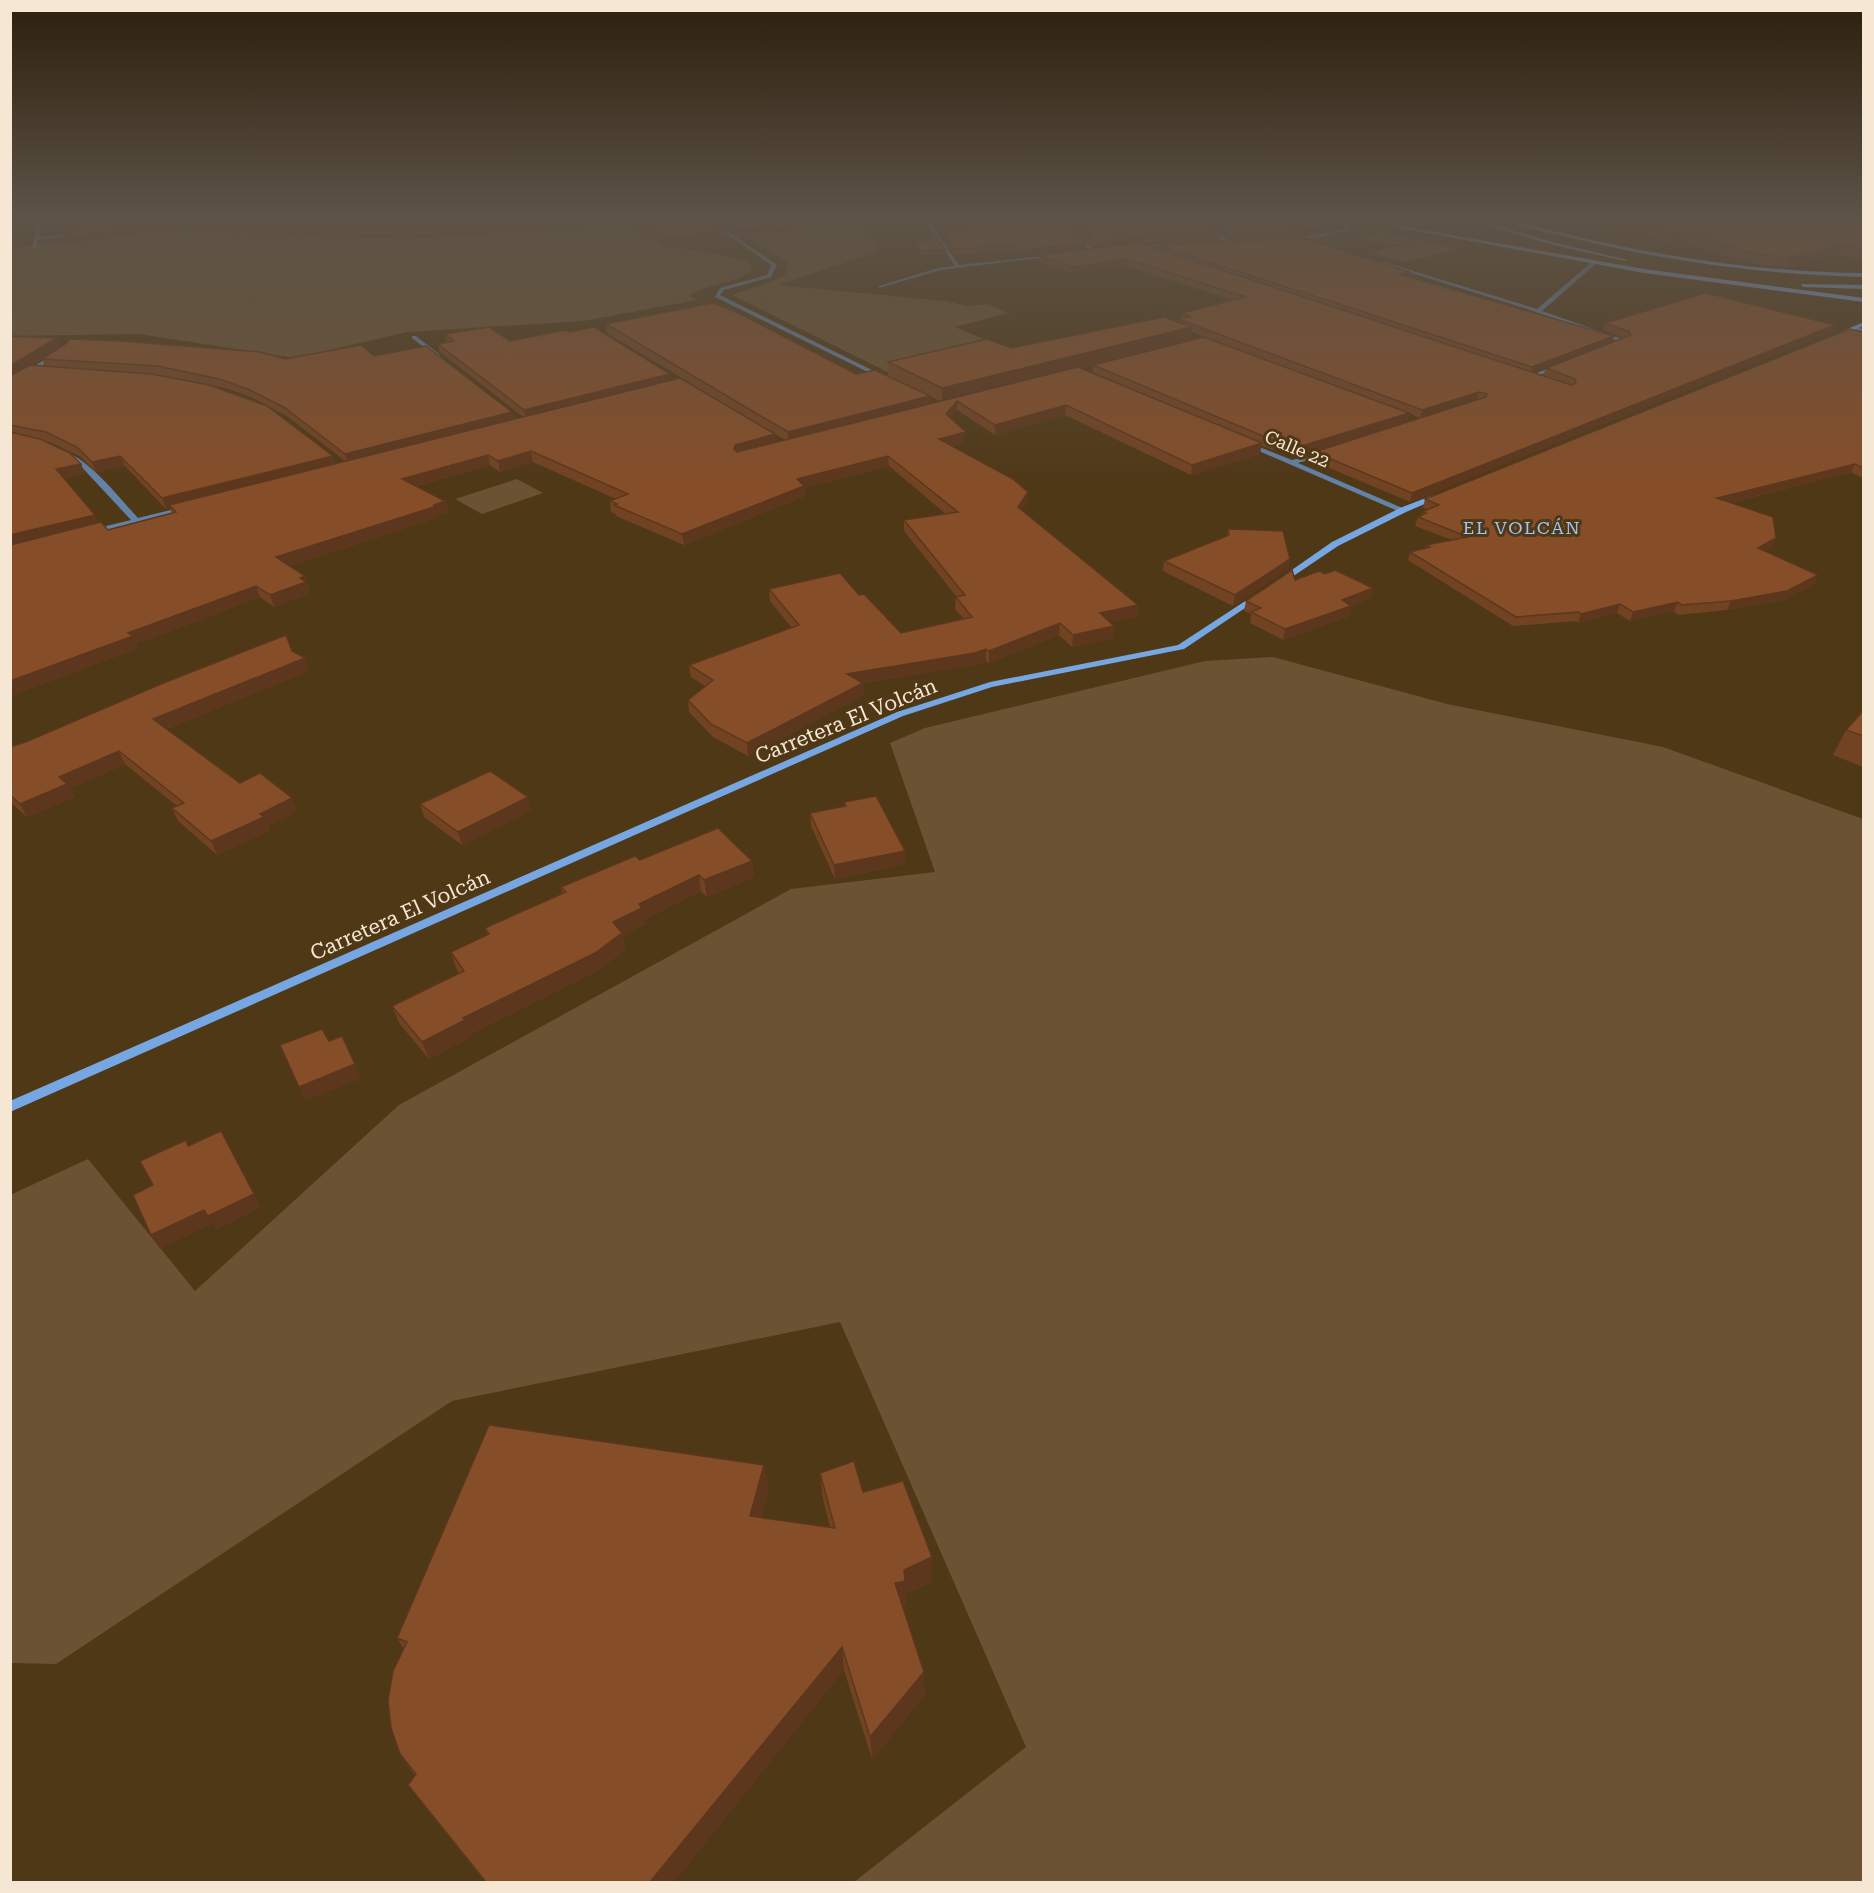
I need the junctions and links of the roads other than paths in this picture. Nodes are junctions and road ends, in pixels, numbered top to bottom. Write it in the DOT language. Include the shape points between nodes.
graph roads {
  1 [pos="738,306"];
  2 [pos="1523,306"];
  3 [pos="1544,306"];
  4 [pos="1538,311"];
  5 [pos="1863,324"];
  6 [pos="1858,330"];
  7 [pos="414,338"];
  8 [pos="1822,341"];
  9 [pos="425,346"];
  10 [pos="69,347"];
  11 [pos="414,348"];
  12 [pos="1602,351"];
  13 [pos="443,360"];
  14 [pos="1572,362"];
  15 [pos="32,370"];
  16 [pos="44,371"];
  17 [pos="1520,373"];
  18 [pos="1532,376"];
  19 [pos="1541,380"];
  20 [pos="888,381"];
  21 [pos="10,384"];
  22 [pos="1242,442"];
  23 [pos="57,450"];
  24 [pos="1334,450"];
  25 [pos="1291,463"];
  26 [pos="1447,492"];
  27 [pos="191,507"];
  28 [pos="1404,510"];
  29 [pos="136,521"];
  30 [pos="79,536"];
  31 [pos="10,1107"];
  1 -- 20 [label="street"];
  2 -- 4 [label="street"];
  3 -- 4 [label="street"];
  4 -- 12 [label="street" via="1624,341"];
  5 -- 6 [label="street"];
  6 -- 8 [label="street"];
  7 -- 9 [label="street"];
  9 -- 11 [label="street"];
  9 -- 13 [label="street"];
  10 -- 15 [label="street"];
  14 -- 18 [label="street"];
  15 -- 16 [label="street"];
  15 -- 21 [label="street"];
  17 -- 18 [label="street"];
  18 -- 19 [label="street"];
  22 -- 25 [label="street, Calle 22"];
  23 -- 29 [label="street" via="78,460"];
  24 -- 25 [label="street"];
  25 -- 28 [label="street, Calle 22"];
  26 -- 28 [label="street, Carretera El Volcán"];
  27 -- 29 [label="street"];
  28 -- 31 [label="street, Carretera El Volcán" via="1335,544 1181,647 990,685 900,714"];
  29 -- 30 [label="street"];
}
